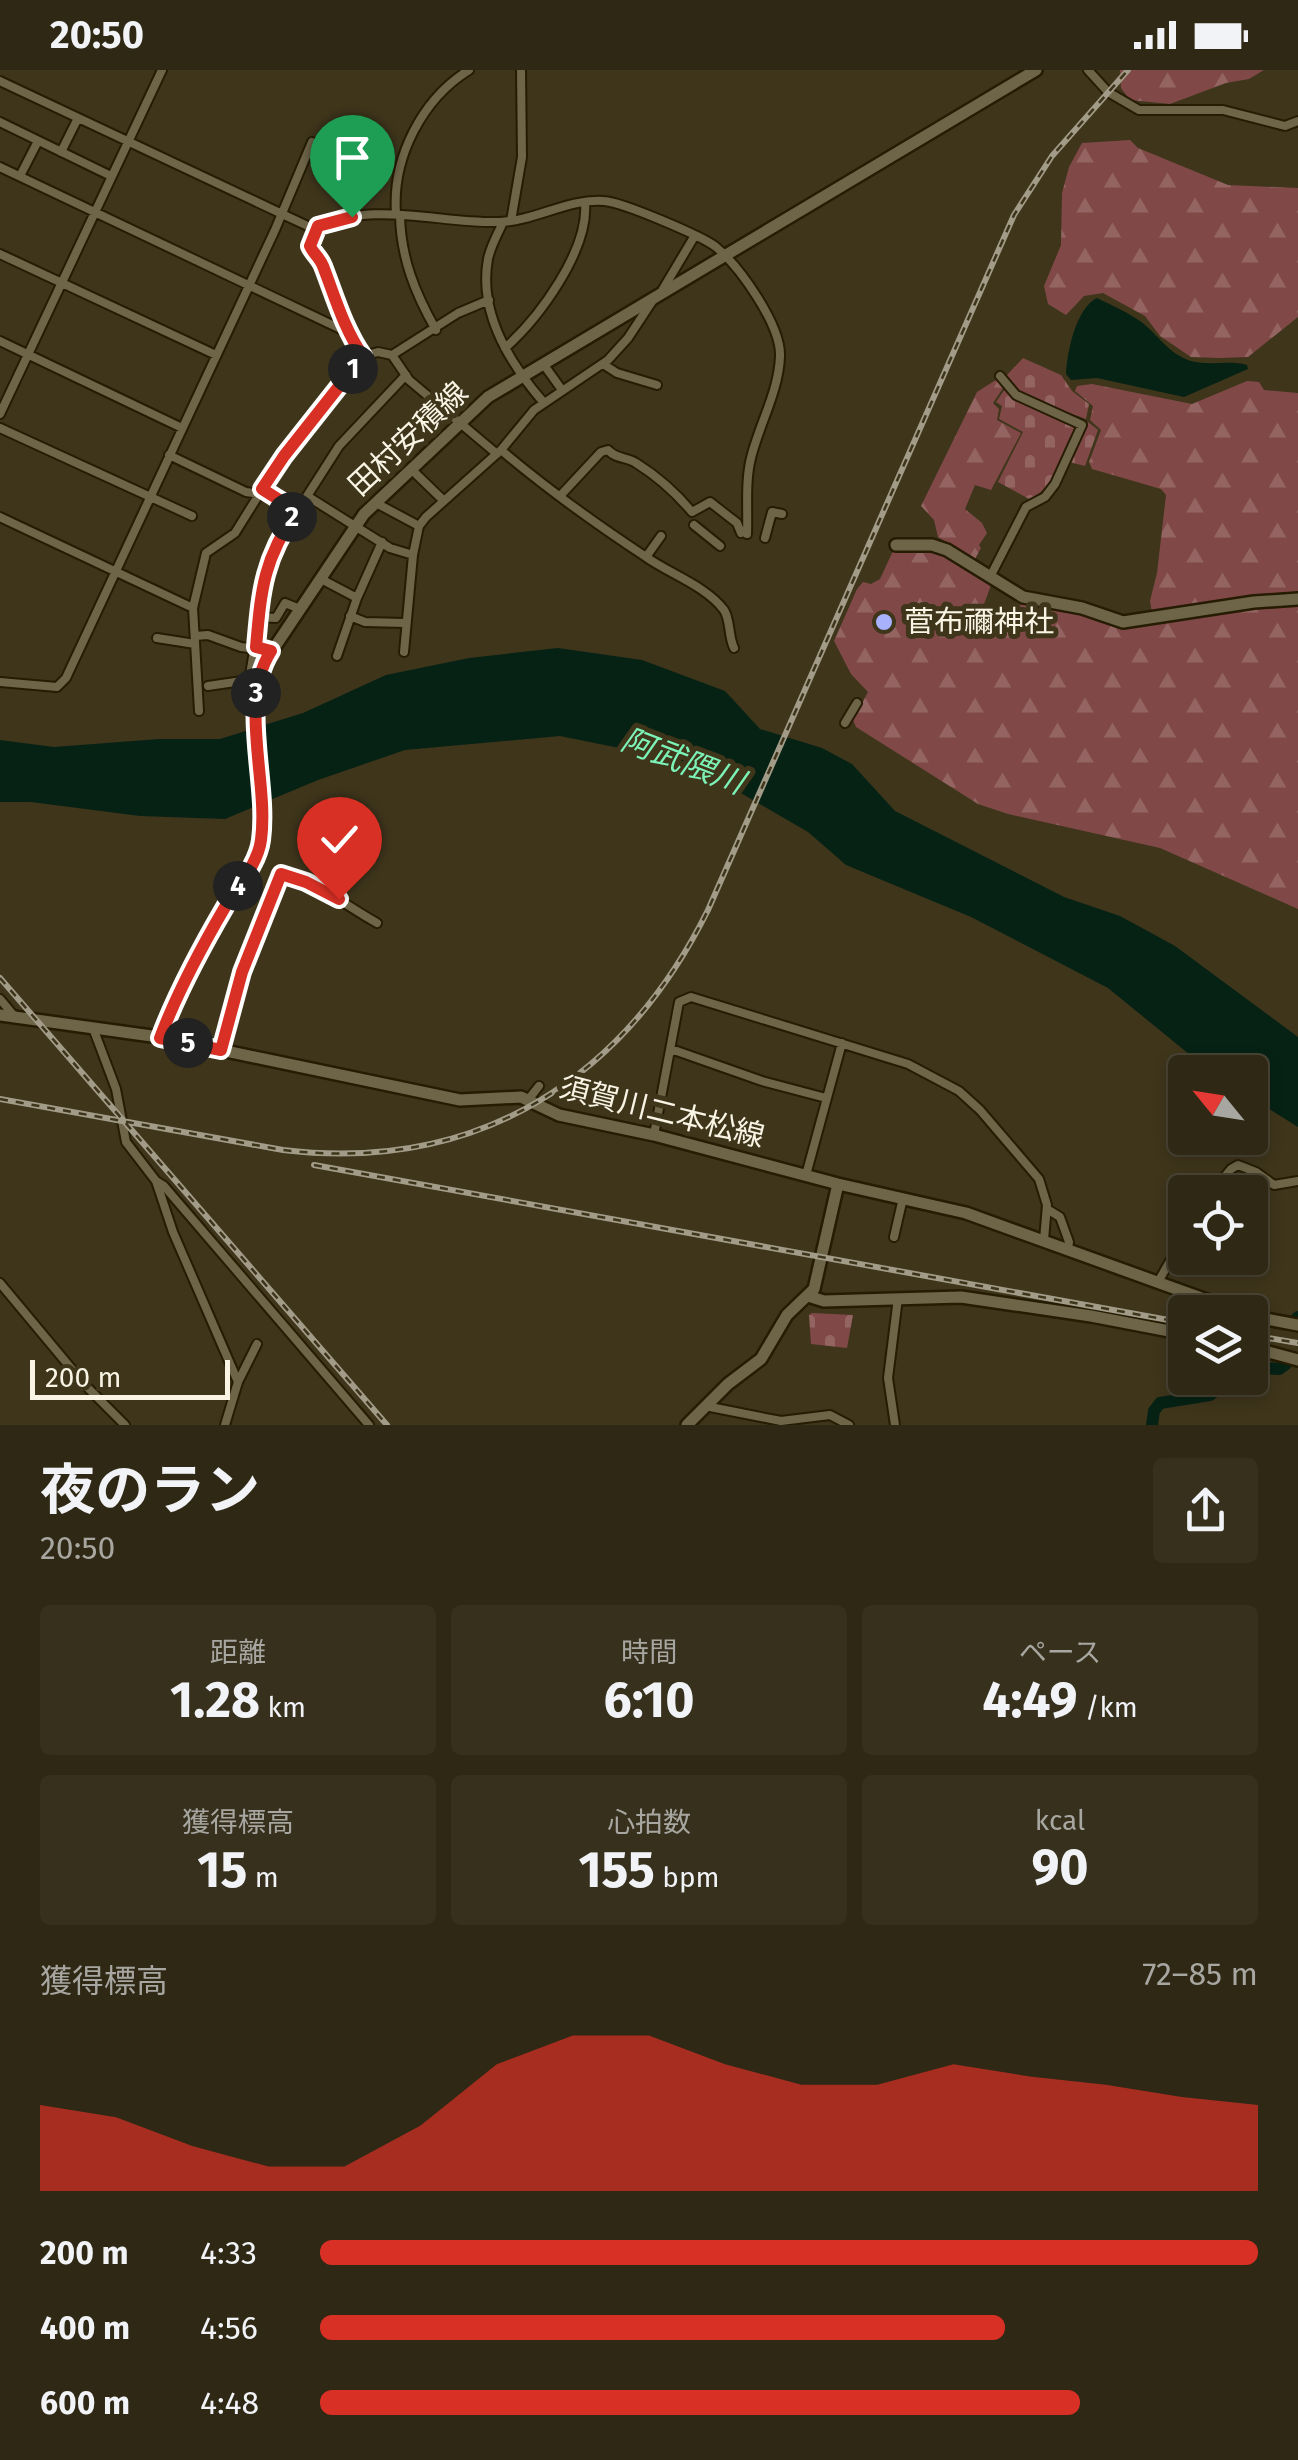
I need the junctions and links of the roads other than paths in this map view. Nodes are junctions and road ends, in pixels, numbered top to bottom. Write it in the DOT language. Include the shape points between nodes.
graph roads {
  1 [pos="162,70"];
  2 [pos="470,70"];
  3 [pos="521,70"];
  4 [pos="1036,70"];
  5 [pos="1088,70"];
  6 [pos="0,80"];
  7 [pos="78,118"];
  8 [pos="1298,121"];
  9 [pos="0,122"];
  10 [pos="38,141"];
  11 [pos="128,142"];
  12 [pos="312,142"];
  13 [pos="61,152"];
  14 [pos="0,167"];
  15 [pos="20,176"];
  16 [pos="111,176"];
  17 [pos="584,203"];
  18 [pos="95,212"];
  19 [pos="282,214"];
  20 [pos="398,214"];
  21 [pos="507,221"];
  22 [pos="314,229"];
  23 [pos="694,237"];
  24 [pos="0,254"];
  25 [pos="725,258"];
  26 [pos="62,284"];
  27 [pos="250,284"];
  28 [pos="656,299"];
  29 [pos="489,300"];
  30 [pos="436,330"];
  31 [pos="347,332"];
  32 [pos="0,341"];
  33 [pos="505,348"];
  34 [pos="28,354"];
  35 [pos="392,355"];
  36 [pos="216,356"];
  37 [pos="363,356"];
  38 [pos="604,364"];
  39 [pos="544,365"];
  40 [pos="406,375"];
  41 [pos="1000,376"];
  42 [pos="524,378"];
  43 [pos="657,385"];
  44 [pos="562,390"];
  45 [pos="544,403"];
  46 [pos="0,414"];
  47 [pos="460,424"];
  48 [pos="0,428"];
  49 [pos="182,428"];
  50 [pos="499,452"];
  51 [pos="169,455"];
  52 [pos="412,472"];
  53 [pos="261,492"];
  54 [pos="306,496"];
  55 [pos="560,496"];
  56 [pos="149,498"];
  57 [pos="443,500"];
  58 [pos="376,503"];
  59 [pos="297,511"];
  60 [pos="782,514"];
  61 [pos="192,516"];
  62 [pos="0,517"];
  63 [pos="694,524"];
  64 [pos="355,526"];
  65 [pos="419,526"];
  66 [pos="661,536"];
  67 [pos="765,538"];
  68 [pos="382,542"];
  69 [pos="896,545"];
  70 [pos="720,546"];
  71 [pos="413,555"];
  72 [pos="646,558"];
  73 [pos="114,570"];
  74 [pos="990,577"];
  75 [pos="321,579"];
  76 [pos="358,598"];
  77 [pos="1298,598"];
  78 [pos="194,608"];
  79 [pos="300,609"];
  80 [pos="350,616"];
  81 [pos="258,617"];
  82 [pos="405,624"];
  83 [pos="157,638"];
  84 [pos="195,640"];
  85 [pos="256,647"];
  86 [pos="734,648"];
  87 [pos="271,651"];
  88 [pos="404,652"];
  89 [pos="337,656"];
  90 [pos="0,682"];
  91 [pos="208,686"];
  92 [pos="857,703"];
  93 [pos="199,712"];
  94 [pos="845,723"];
  95 [pos="377,923"];
  96 [pos="0,999"];
  97 [pos="0,1015"];
  98 [pos="16,1017"];
  99 [pos="93,1027"];
  100 [pos="160,1038"];
  101 [pos="842,1043"];
  102 [pos="671,1049"];
  103 [pos="221,1050"];
  104 [pos="539,1086"];
  105 [pos="826,1098"];
  106 [pos="528,1100"];
  107 [pos="654,1135"];
  108 [pos="806,1175"];
  109 [pos="1226,1175"];
  110 [pos="1260,1175"];
  111 [pos="156,1181"];
  112 [pos="1298,1181"];
  113 [pos="1268,1182"];
  114 [pos="838,1184"];
  115 [pos="903,1198"];
  116 [pos="1047,1208"];
  117 [pos="894,1237"];
  118 [pos="1044,1240"];
  119 [pos="1068,1249"];
  120 [pos="1168,1265"];
  121 [pos="0,1282"];
  122 [pos="1158,1282"];
  123 [pos="1194,1295"];
  124 [pos="808,1296"];
  125 [pos="898,1298"];
  126 [pos="1268,1319"];
  127 [pos="1298,1325"];
  128 [pos="1168,1331"];
  129 [pos="257,1344"];
  130 [pos="1268,1352"];
  131 [pos="1298,1360"];
  132 [pos="238,1382"];
  133 [pos="705,1406"];
  134 [pos="126,1425"];
  135 [pos="225,1425"];
  136 [pos="369,1425"];
  137 [pos="687,1425"];
  138 [pos="849,1425"];
  139 [pos="895,1425"];
  1 -- 11 [label="street"];
  2 -- 20 [label="street" via="432,101 415,129 396,186"];
  3 -- 21 [label="street" via="522,158"];
  4 -- 25 [label="main road, 田村安積線"];
  5 -- 8 [label="street" via="1108,92 1140,110 1223,110 1285,126"];
  6 -- 7 [label="street"];
  7 -- 11 [label="street"];
  7 -- 13 [label="street"];
  9 -- 10 [label="street"];
  10 -- 13 [label="street"];
  10 -- 15 [label="street"];
  11 -- 16 [label="street"];
  11 -- 19 [label="street"];
  12 -- 19 [label="street"];
  13 -- 16 [label="street"];
  14 -- 15 [label="street"];
  15 -- 18 [label="street"];
  16 -- 18 [label="street"];
  17 -- 21 [label="street"];
  17 -- 23 [label="street" via="618,203"];
  17 -- 33 [label="street" via="574,258"];
  18 -- 26 [label="street"];
  18 -- 27 [label="street"];
  19 -- 22 [label="street"];
  19 -- 27 [label="street"];
  20 -- 21 [label="street"];
  20 -- 22 [label="street" via="337,219"];
  20 -- 30 [label="street" via="408,271"];
  21 -- 29 [label="street" via="488,257"];
  22 -- 31 [label="street" via="310,248 323,265"];
  23 -- 25 [label="street"];
  23 -- 28 [label="street"];
  24 -- 26 [label="street"];
  25 -- 28 [label="main road, 田村安積線"];
  25 -- 55 [label="street" via="770,318 780,354 750,464 744,533 710,502 692,512 656,476 608,450"];
  26 -- 34 [label="street"];
  26 -- 36 [label="street"];
  27 -- 31 [label="street"];
  27 -- 36 [label="street"];
  28 -- 38 [label="street"];
  28 -- 39 [label="main road, 田村安積線"];
  29 -- 30 [label="street"];
  29 -- 33 [label="street"];
  30 -- 35 [label="street"];
  31 -- 37 [label="street"];
  32 -- 34 [label="street"];
  33 -- 42 [label="street"];
  34 -- 46 [label="street"];
  34 -- 49 [label="street"];
  35 -- 37 [label="street"];
  35 -- 40 [label="street"];
  36 -- 49 [label="street"];
  37 -- 53 [label="street"];
  38 -- 43 [label="street"];
  38 -- 44 [label="street"];
  39 -- 42 [label="main road, 田村安積線"];
  39 -- 44 [label="street"];
  40 -- 47 [label="street"];
  40 -- 54 [label="street" via="344,440"];
  41 -- 74 [label="street" via="1012,394 1082,425 1049,493 1026,508"];
  42 -- 45 [label="street"];
  42 -- 47 [label="main road, 田村安積線" via="488,397"];
  44 -- 45 [label="street"];
  45 -- 50 [label="street"];
  47 -- 50 [label="street"];
  47 -- 52 [label="main road, 田村安積線"];
  48 -- 56 [label="street"];
  49 -- 51 [label="street"];
  50 -- 55 [label="street"];
  50 -- 57 [label="street"];
  51 -- 53 [label="street" via="246,492"];
  51 -- 56 [label="street"];
  52 -- 57 [label="street"];
  52 -- 58 [label="main road, 田村安積線"];
  53 -- 59 [label="street"];
  53 -- 78 [label="street" via="236,533 204,557"];
  54 -- 59 [label="street"];
  54 -- 64 [label="street"];
  55 -- 72 [label="street"];
  56 -- 61 [label="street"];
  56 -- 73 [label="street"];
  57 -- 65 [label="street"];
  58 -- 64 [label="main road, 田村安積線"];
  58 -- 65 [label="street"];
  59 -- 81 [label="street" via="266,565"];
  60 -- 67 [label="street" via="772,512"];
  62 -- 73 [label="street"];
  63 -- 70 [label="street"];
  64 -- 68 [label="street"];
  64 -- 75 [label="main road, 田村安積線"];
  65 -- 71 [label="street"];
  66 -- 72 [label="street"];
  68 -- 71 [label="street"];
  68 -- 76 [label="street"];
  69 -- 74 [label="main road" via="947,550"];
  71 -- 82 [label="street"];
  72 -- 86 [label="street" via="714,600 726,614"];
  73 -- 78 [label="street"];
  73 -- 90 [label="street" via="61,686"];
  74 -- 77 [label="main road" via="1033,601 1123,622"];
  75 -- 76 [label="street"];
  75 -- 79 [label="main road, 田村安積線"];
  76 -- 80 [label="street"];
  78 -- 84 [label="street"];
  79 -- 81 [label="street" via="285,603 276,618"];
  79 -- 87 [label="main road, 田村安積線"];
  80 -- 82 [label="street"];
  80 -- 89 [label="street"];
  81 -- 85 [label="street"];
  82 -- 88 [label="street"];
  83 -- 84 [label="street"];
  84 -- 85 [label="street" via="208,635"];
  84 -- 93 [label="street"];
  85 -- 87 [label="street"];
  85 -- 91 [label="street" via="247,679"];
  87 -- 100 [label="main road, 田村安積線" via="258,674 258,852"];
  92 -- 94 [label="street"];
  95 -- 103 [label="street" via="281,874 242,972"];
  96 -- 98 [label="street"];
  97 -- 98 [label="main road, 須賀川二本松線"];
  98 -- 99 [label="main road, 須賀川二本松線"];
  99 -- 100 [label="main road, 須賀川二本松線"];
  99 -- 111 [label="street" via="116,1088 126,1142"];
  100 -- 103 [label="main road, 須賀川二本松線"];
  101 -- 102 [label="street" via="688,997 680,1002"];
  101 -- 105 [label="street"];
  101 -- 116 [label="street" via="908,1064 967,1097 1034,1171"];
  102 -- 105 [label="street"];
  102 -- 107 [label="street"];
  103 -- 106 [label="main road, 須賀川二本松線" via="460,1100"];
  104 -- 106 [label="street"];
  105 -- 108 [label="street"];
  106 -- 107 [label="main road, 須賀川二本松線" via="559,1115"];
  107 -- 108 [label="main road, 須賀川二本松線"];
  108 -- 114 [label="main road, 須賀川二本松線"];
  109 -- 110 [label="street" via="1240,1165"];
  111 -- 132 [label="street"];
  111 -- 136 [label="street"];
  112 -- 113 [label="street"];
  114 -- 115 [label="main road, 須賀川二本松線"];
  114 -- 124 [label="main road"];
  115 -- 117 [label="street"];
  115 -- 118 [label="main road, 須賀川二本松線"];
  116 -- 118 [label="street"];
  116 -- 119 [label="street" via="1060,1216"];
  118 -- 119 [label="main road, 須賀川二本松線"];
  119 -- 122 [label="main road, 須賀川二本松線"];
  120 -- 122 [label="street"];
  121 -- 134 [label="street"];
  122 -- 123 [label="main road, 須賀川二本松線"];
  124 -- 125 [label="main road"];
  124 -- 133 [label="main road" via="761,1359"];
  125 -- 128 [label="main road" via="961,1297"];
  125 -- 139 [label="street" via="888,1378"];
  126 -- 127 [label="main road"];
  129 -- 132 [label="street"];
  130 -- 131 [label="main road"];
  132 -- 135 [label="street"];
  133 -- 137 [label="main road"];
  133 -- 138 [label="street" via="774,1420 830,1415"];
}
